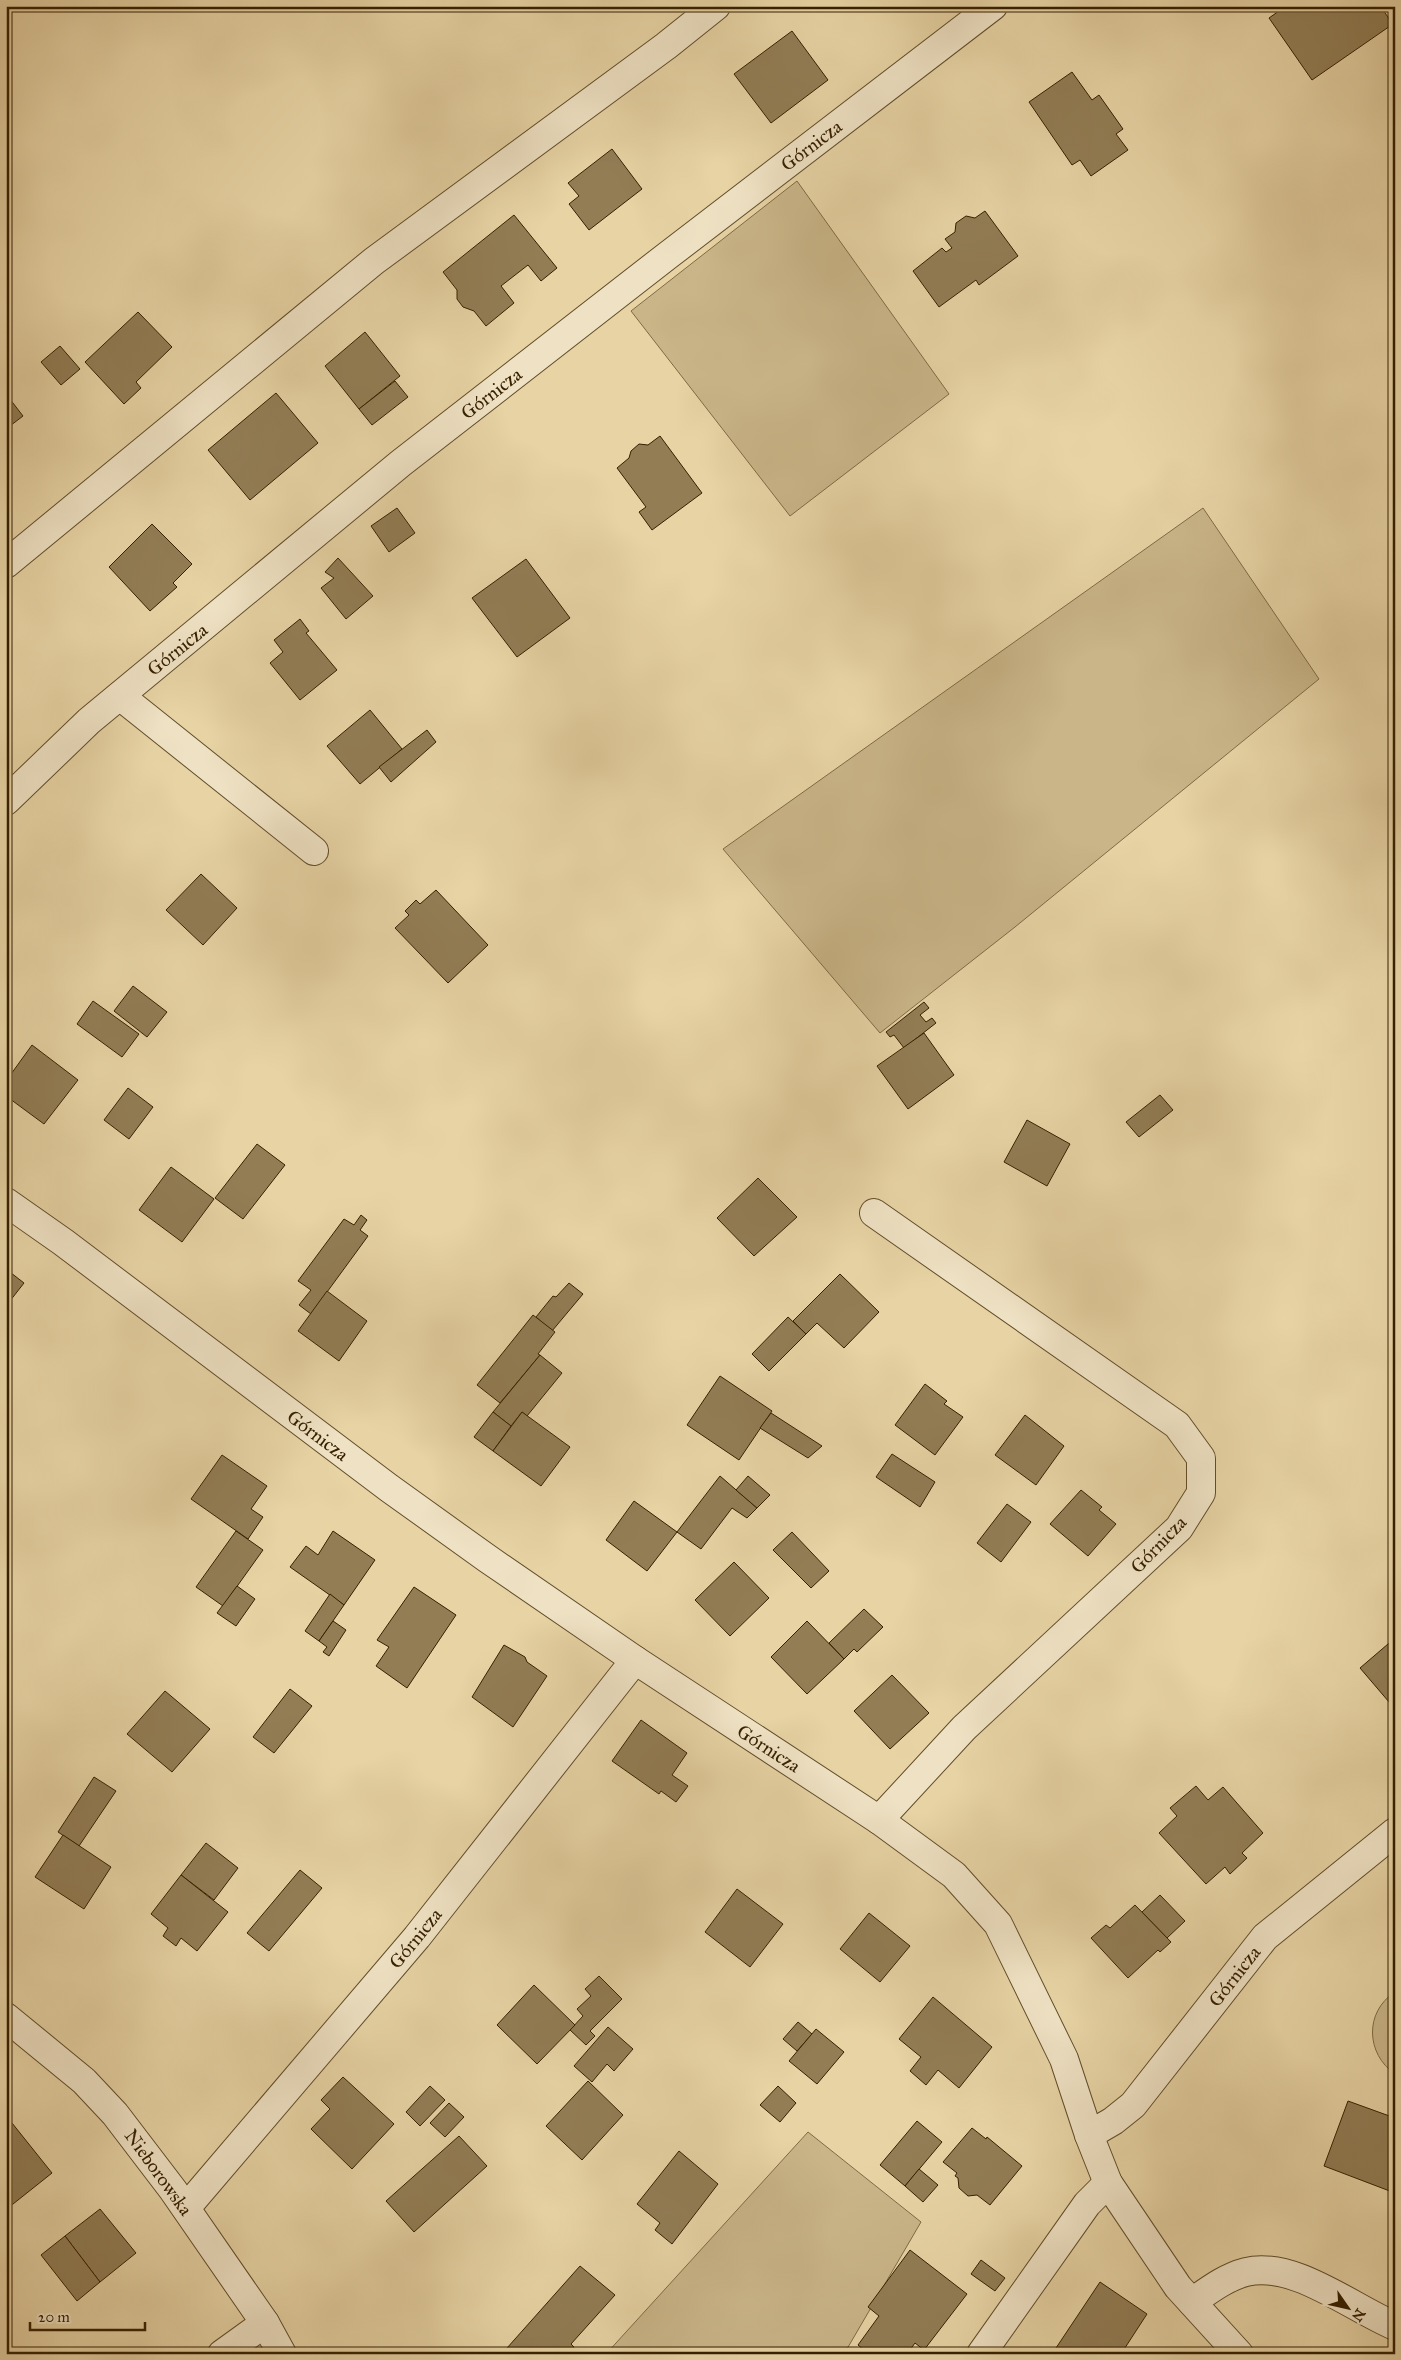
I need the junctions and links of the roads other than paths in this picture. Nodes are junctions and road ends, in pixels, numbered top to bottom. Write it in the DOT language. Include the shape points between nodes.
graph roads {
  1 [pos="716,6"];
  2 [pos="993,6"];
  3 [pos="6,564"];
  4 [pos="120,696"];
  5 [pos="6,801"];
  6 [pos="314,851"];
  7 [pos="6,1202"];
  8 [pos="874,1213"];
  9 [pos="635,1660"];
  10 [pos="879,1820"];
  11 [pos="1395,1832"];
  12 [pos="6,2017"];
  13 [pos="1089,2135"];
  14 [pos="1108,2183"];
  15 [pos="186,2208"];
  16 [pos="1192,2302"];
  17 [pos="265,2323"];
  18 [pos="1395,2326"];
  19 [pos="1224,2348"];
  20 [pos="222,2354"];
  21 [pos="282,2354"];
  22 [pos="981,2354"];
  1 -- 3 [label="street" via="374,261"];
  2 -- 4 [label="street, Górnicza" via="401,463"];
  4 -- 5 [label="street, Górnicza" via="89,721"];
  4 -- 6 [label="street"];
  7 -- 9 [label="street, Górnicza" via="389,1488"];
  8 -- 10 [label="street, Górnicza" via="1177,1425 1201,1458 1201,1493 1179,1528 964,1728"];
  9 -- 10 [label="street, Górnicza"];
  9 -- 15 [label="street, Górnicza" via="417,1937"];
  10 -- 13 [label="street, Górnicza" via="954,1875 998,1924 1064,2059"];
  11 -- 13 [label="street, Górnicza" via="1265,1937 1133,2105 1113,2122"];
  12 -- 15 [label="street, Nieborowska" via="84,2081 115,2114"];
  13 -- 14 [label="street, Górnicza"];
  14 -- 16 [label="street, Górnicza" via="1178,2287"];
  14 -- 22 [label="street" via="1087,2204"];
  15 -- 17 [label="street, Nieborowska"];
  16 -- 18 [label="street" via="1232,2277 1262,2269 1309,2282"];
  16 -- 19 [label="street, Górnicza"];
  17 -- 20 [label="street"];
  17 -- 21 [label="street, Nieborowska"];
}
